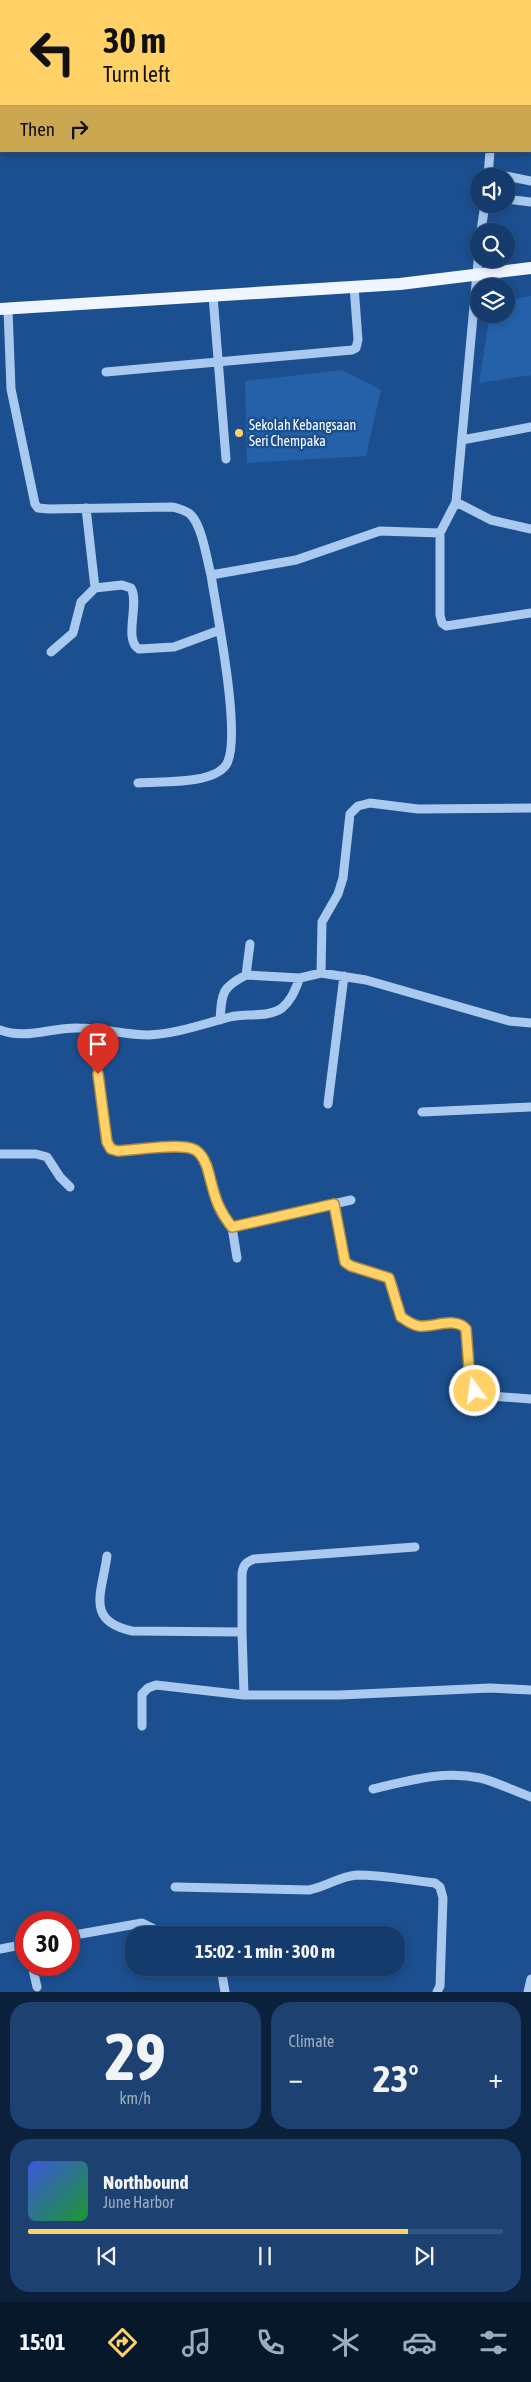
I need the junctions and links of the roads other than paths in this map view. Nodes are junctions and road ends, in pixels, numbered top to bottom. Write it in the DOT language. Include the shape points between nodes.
graph roads {
  1 [pos="490,152"];
  2 [pos="489,168"];
  3 [pos="515,178"];
  4 [pos="531,181"];
  5 [pos="515,200"];
  6 [pos="531,202"];
  7 [pos="477,268"];
  8 [pos="531,268"];
  9 [pos="476,276"];
  10 [pos="354,286"];
  11 [pos="213,296"];
  12 [pos="4,309"];
  13 [pos="218,361"];
  14 [pos="106,372"];
  15 [pos="531,427"];
  16 [pos="462,440"];
  17 [pos="226,459"];
  18 [pos="456,502"];
  19 [pos="86,508"];
  20 [pos="531,529"];
  21 [pos="440,533"];
  22 [pos="211,576"];
  23 [pos="95,588"];
  24 [pos="531,612"];
  25 [pos="220,630"];
  26 [pos="51,652"];
  27 [pos="138,782"];
  28 [pos="531,808"];
  29 [pos="250,944"];
  30 [pos="321,973"];
  31 [pos="246,975"];
  32 [pos="344,976"];
  33 [pos="300,978"];
  34 [pos="220,1020"];
  35 [pos="531,1023"];
  36 [pos="0,1030"];
  37 [pos="96,1030"];
  38 [pos="328,1104"];
  39 [pos="531,1107"];
  40 [pos="422,1112"];
  41 [pos="0,1154"];
  42 [pos="70,1187"];
  43 [pos="351,1200"];
  44 [pos="334,1204"];
  45 [pos="232,1227"];
  46 [pos="236,1258"];
  47 [pos="531,1399"];
  48 [pos="415,1547"];
  49 [pos="107,1556"];
  50 [pos="242,1632"];
  51 [pos="531,1690"];
  52 [pos="244,1695"];
  53 [pos="142,1726"];
  54 [pos="372,1789"];
  55 [pos="531,1797"];
  56 [pos="175,1887"];
  57 [pos="130,1926"];
  58 [pos="147,1926"];
  59 [pos="125,1927"];
  60 [pos="80,1934"];
  61 [pos="15,1946"];
  62 [pos="0,1949"];
  63 [pos="34,1976"];
  64 [pos="222,1976"];
  65 [pos="531,1979"];
  66 [pos="37,1987"];
  67 [pos="225,1992"];
  68 [pos="438,1992"];
  69 [pos="528,1992"];
  1 -- 2 [label="street"];
  3 -- 4 [label="street"];
  5 -- 6 [label="street"];
  7 -- 9 [label="street"];
  8 -- 9 [label="main road"];
  9 -- 10 [label="main road"];
  9 -- 16 [label="street"];
  10 -- 11 [label="main road"];
  10 -- 13 [label="street" via="356,348"];
  11 -- 12 [label="main road"];
  11 -- 13 [label="street"];
  12 -- 19 [label="street" via="11,389 35,504 42,509"];
  13 -- 14 [label="street"];
  13 -- 17 [label="street"];
  15 -- 16 [label="street"];
  16 -- 18 [label="street"];
  18 -- 20 [label="street" via="491,520"];
  18 -- 21 [label="street"];
  19 -- 22 [label="street" via="173,507 184,510 197,523"];
  19 -- 23 [label="street"];
  21 -- 22 [label="street" via="380,531 296,560"];
  21 -- 24 [label="street" via="442,623 446,626"];
  22 -- 25 [label="street"];
  23 -- 25 [label="street" via="122,585 130,588 134,596 132,639 139,649 174,646"];
  23 -- 26 [label="street" via="81,602 73,632"];
  25 -- 27 [label="street" via="232,716 230,754 226,765 198,779"];
  28 -- 30 [label="street" via="418,809 370,803 354,809 349,820 343,878 322,922"];
  29 -- 31 [label="street"];
  30 -- 32 [label="street"];
  30 -- 33 [label="street"];
  31 -- 33 [label="street"];
  31 -- 34 [label="street" via="224,990"];
  32 -- 35 [label="street" via="384,984 509,1021"];
  32 -- 38 [label="street"];
  33 -- 34 [label="street" via="292,997 282,1008"];
  34 -- 37 [label="street" via="180,1031 148,1035"];
  36 -- 37 [label="street" via="26,1035 79,1028"];
  37 -- 45 [label="street" via="98,1074 109,1146 118,1151 194,1149 202,1156 208,1169 219,1212"];
  39 -- 40 [label="street"];
  41 -- 42 [label="street" via="47,1157"];
  43 -- 44 [label="street"];
  44 -- 45 [label="street"];
  44 -- 47 [label="street" via="343,1258 347,1264 389,1278 401,1317 419,1326 463,1325 467,1332 470,1381 475,1391 491,1396"];
  45 -- 46 [label="street"];
  48 -- 50 [label="street" via="247,1561 242,1574"];
  49 -- 50 [label="street" via="100,1604 102,1615 115,1627 132,1631"];
  50 -- 52 [label="street"];
  51 -- 52 [label="street" via="490,1688 340,1695"];
  52 -- 53 [label="street" via="156,1685 142,1694"];
  54 -- 55 [label="street" via="424,1777 450,1775 480,1778"];
  56 -- 68 [label="street" via="309,1890 356,1875 434,1883 440,1887 443,1898"];
  57 -- 58 [label="street"];
  59 -- 60 [label="street"];
  61 -- 62 [label="street"];
  63 -- 66 [label="street"];
  64 -- 67 [label="street"];
  65 -- 69 [label="street"];
}
